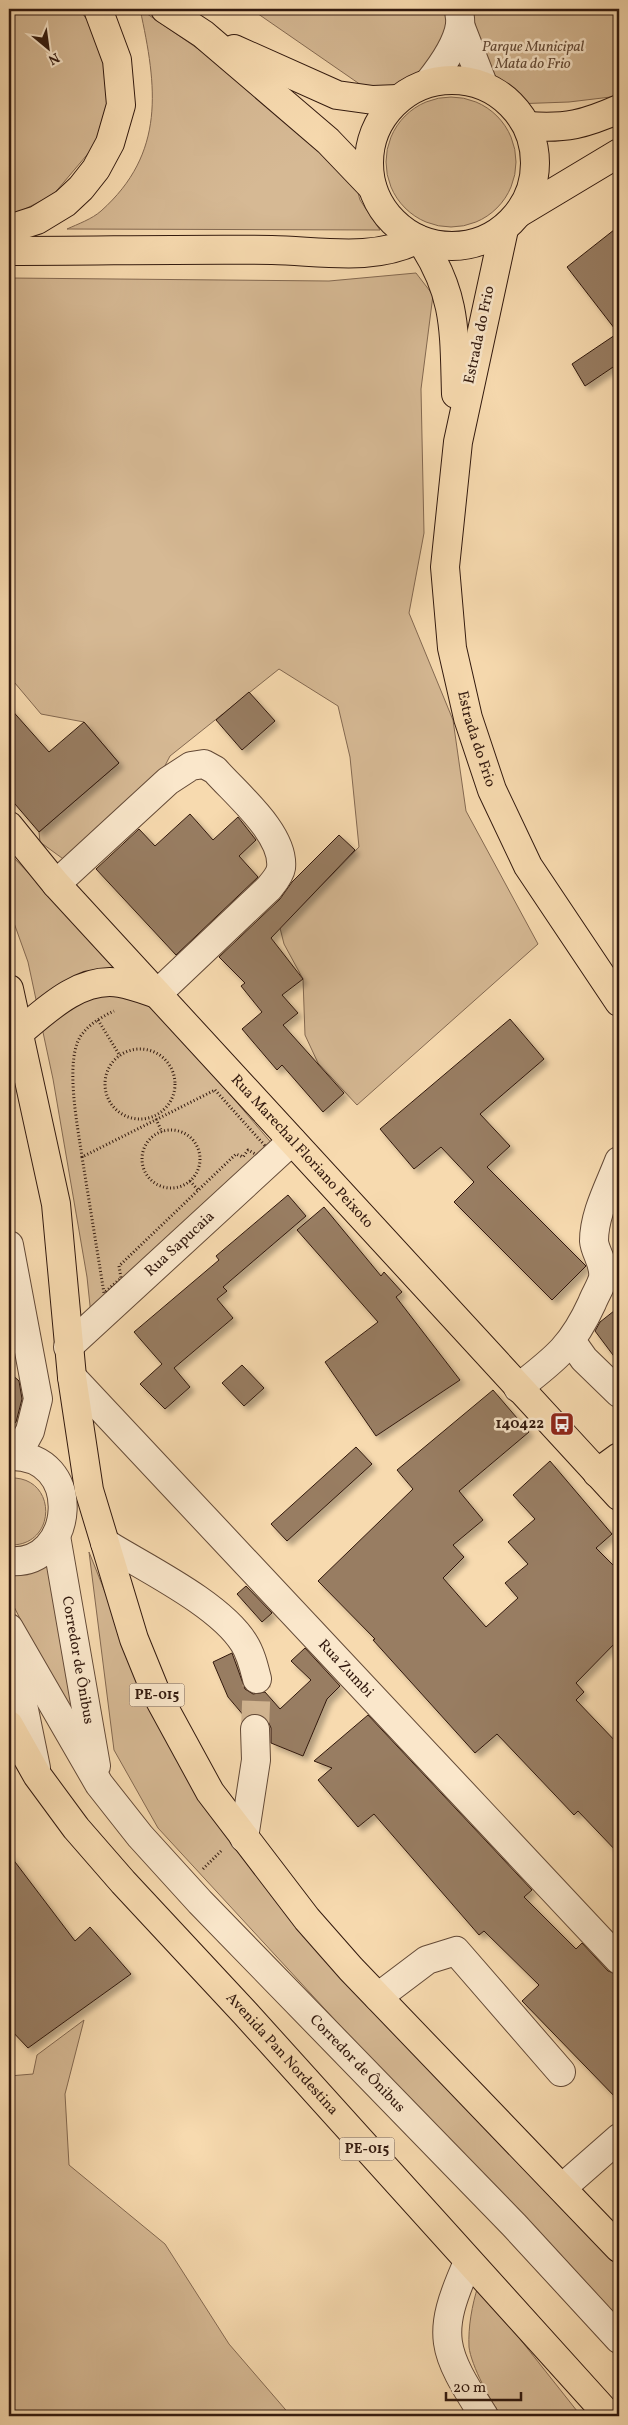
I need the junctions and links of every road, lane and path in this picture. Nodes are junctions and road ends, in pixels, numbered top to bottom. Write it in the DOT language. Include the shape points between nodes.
graph roads {
  1 [pos="98,9"];
  2 [pos="165,9"];
  3 [pos="459,17"];
  4 [pos="203,34"];
  5 [pos="429,82"];
  6 [pos="483,84"];
  7 [pos="398,99"];
  8 [pos="619,109"];
  9 [pos="528,126"];
  10 [pos="619,153"];
  11 [pos="372,187"];
  12 [pos="512,221"];
  13 [pos="9,229"];
  14 [pos="420,240"];
  15 [pos="9,251"];
  16 [pos="458,442"];
  17 [pos="9,826"];
  18 [pos="56,884"];
  19 [pos="9,989"];
  20 [pos="157,994"];
  21 [pos="619,1002"];
  22 [pos="119,1009"];
  23 [pos="98,1020"];
  24 [pos="19,1032"];
  25 [pos="120,1056"];
  26 [pos="209,1083"];
  27 [pos="215,1090"];
  28 [pos="153,1115"];
  29 [pos="156,1120"];
  30 [pos="162,1132"];
  31 [pos="292,1141"];
  32 [pos="82,1157"];
  33 [pos="619,1161"];
  34 [pos="190,1180"];
  35 [pos="199,1191"];
  36 [pos="9,1245"];
  37 [pos="572,1342"];
  38 [pos="68,1346"];
  39 [pos="72,1377"];
  40 [pos="518,1388"];
  41 [pos="619,1394"];
  42 [pos="13,1456"];
  43 [pos="619,1457"];
  44 [pos="597,1472"];
  45 [pos="619,1496"];
  46 [pos="56,1536"];
  47 [pos="104,1543"];
  48 [pos="9,1561"];
  49 [pos="9,1628"];
  50 [pos="9,1634"];
  51 [pos="257,1679"];
  52 [pos="9,1725"];
  53 [pos="255,1728"];
  54 [pos="37,1775"];
  55 [pos="99,1784"];
  56 [pos="244,1838"];
  57 [pos="619,1960"];
  58 [pos="378,1997"];
  59 [pos="561,2072"];
  60 [pos="619,2138"];
  61 [pos="562,2188"];
  62 [pos="619,2248"];
  63 [pos="468,2262"];
  64 [pos="619,2339"];
  65 [pos="484,2416"];
  66 [pos="609,2416"];
  1 -- 13 [label="main road" via="117,60 120,105 110,143 96,170 70,198 37,220"];
  2 -- 4 [label="main road"];
  3 -- 5 [label="street" via="440,68"];
  3 -- 6 [label="street"];
  4 -- 7 [label="main road" via="337,95 373,100"];
  4 -- 11 [label="main road" via="328,141"];
  5 -- 6 [label="main road" via="450,79"];
  5 -- 7 [label="main road"];
  6 -- 9 [label="main road" via="513,104"];
  7 -- 11 [label="main road" via="374,133 368,160"];
  8 -- 9 [label="main road" via="574,125 557,128"];
  9 -- 12 [label="main road" via="536,152 535,178 528,199"];
  10 -- 12 [label="main road"];
  11 -- 14 [label="main road" via="390,218 402,230"];
  12 -- 14 [label="main road" via="475,243 448,246"];
  12 -- 16 [label="main road, Estrada do Frio"];
  14 -- 15 [label="main road" via="388,252 366,253"];
  14 -- 16 [label="main road, Estrada do Frio" via="437,265 450,302 454,325"];
  16 -- 21 [label="main road, Estrada do Frio" via="445,567 452,648 468,718 492,790 528,866"];
  17 -- 18 [label="main road, Rua Marechal Floriano Peixoto"];
  18 -- 20 [label="main road, Rua Marechal Floriano Peixoto"];
  18 -- 20 [label="street" via="168,781 191,766 204,764 215,770 273,835 281,853 281,871 269,888"];
  19 -- 24 [label="main road, PE-015"];
  20 -- 24 [label="main road" via="119,982 96,984 72,992"];
  20 -- 31 [label="main road, Rua Marechal Floriano Peixoto"];
  22 -- 23 [label="path"];
  23 -- 25 [label="path"];
  23 -- 32 [label="path" via="82,1034 73,1057 73,1085"];
  24 -- 38 [label="main road, PE-015" via="56,1204"];
  25 -- 28 [label="path" via="108,1068 105,1079 109,1101 126,1116"];
  25 -- 28 [label="path" via="136,1049 147,1050 166,1061 173,1072 173,1095 167,1106"];
  26 -- 27 [label="path"];
  27 -- 29 [label="path"];
  27 -- 35 [label="path" via="267,1148 258,1156 248,1150 243,1157 236,1154"];
  28 -- 29 [label="path"];
  29 -- 30 [label="path"];
  29 -- 32 [label="path"];
  30 -- 34 [label="path" via="185,1134 198,1149 198,1168"];
  30 -- 34 [label="path" via="144,1147 142,1166 146,1174 151,1182 169,1188 178,1188"];
  31 -- 38 [label="street, Rua Sapucaia"];
  31 -- 40 [label="main road, Rua Marechal Floriano Peixoto"];
  32 -- 35 [label="path" via="104,1293 122,1278 119,1266"];
  33 -- 37 [label="street" via="597,1220 594,1243 602,1260 602,1278"];
  34 -- 35 [label="path"];
  36 -- 42 [label="street" via="38,1399 30,1431"];
  37 -- 40 [label="street"];
  37 -- 41 [label="street"];
  38 -- 39 [label="main road, PE-015"];
  39 -- 47 [label="main road, PE-015" via="89,1490"];
  39 -- 57 [label="street, Rua Zumbi"];
  40 -- 44 [label="main road, Rua Marechal Floriano Peixoto"];
  42 -- 46 [label="street, Corredor de Ônibus" via="34,1461 49,1471 59,1485 64,1502 63,1520"];
  43 -- 44 [label="main road"];
  44 -- 45 [label="main road, Rua Marechal Floriano Peixoto"];
  46 -- 48 [label="street" via="29,1558"];
  46 -- 55 [label="street, Corredor de Ônibus"];
  47 -- 51 [label="street" via="221,1615 243,1641"];
  47 -- 56 [label="main road, PE-015" via="134,1639 156,1693 210,1792"];
  49 -- 55 [label="street, Corredor de Ônibus"];
  50 -- 54 [label="street"];
  52 -- 54 [label="main road, Avenida Pan Nordestina / PE-015"];
  53 -- 56 [label="street" via="256,1760"];
  54 -- 63 [label="main road, Avenida Pan Nordestina / PE-015" via="76,1828 123,1882 245,2012"];
  55 -- 64 [label="street, Corredor de Ônibus" via="140,1836 195,1896 514,2225"];
  56 -- 58 [label="main road, PE-015" via="307,1919"];
  58 -- 59 [label="street" via="427,1960 456,1951"];
  58 -- 61 [label="main road, PE-015"];
  60 -- 61 [label="street"];
  61 -- 62 [label="main road, PE-015"];
  63 -- 65 [label="street" via="454,2294 446,2333 456,2373"];
  63 -- 66 [label="main road, Avenida Pan Nordestina / PE-015"];
}
